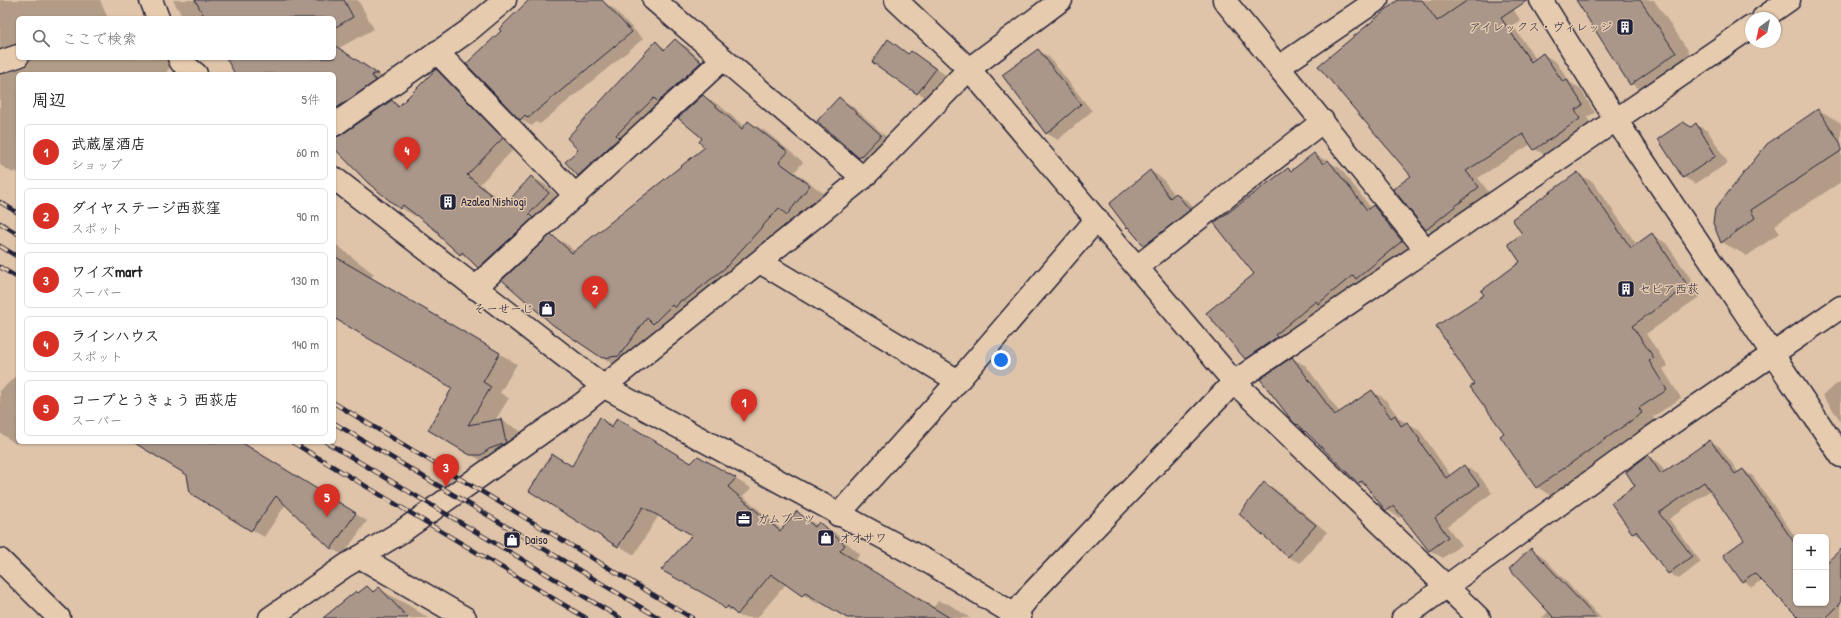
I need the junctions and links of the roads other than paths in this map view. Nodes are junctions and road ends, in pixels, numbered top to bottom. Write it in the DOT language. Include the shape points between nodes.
graph roads {
  1 [pos="505,0"];
  2 [pos="654,0"];
  3 [pos="896,0"];
  4 [pos="1062,0"];
  5 [pos="1224,0"];
  6 [pos="1377,0"];
  7 [pos="1541,0"];
  8 [pos="1789,0"];
  9 [pos="1772,12"];
  10 [pos="1745,31"];
  11 [pos="437,52"];
  12 [pos="16,57"];
  13 [pos="723,59"];
  14 [pos="180,60"];
  15 [pos="0,62"];
  16 [pos="1279,67"];
  17 [pos="969,68"];
  18 [pos="194,72"];
  19 [pos="1616,120"];
  20 [pos="1323,121"];
  21 [pos="336,124"];
  22 [pos="863,178"];
  23 [pos="336,180"];
  24 [pos="576,196"];
  25 [pos="1096,219"];
  26 [pos="1426,250"];
  27 [pos="760,262"];
  28 [pos="1137,267"];
  29 [pos="475,288"];
  30 [pos="1841,306"];
  31 [pos="1773,353"];
  32 [pos="958,381"];
  33 [pos="1234,382"];
  34 [pos="603,386"];
  35 [pos="1841,456"];
  36 [pos="838,515"];
  37 [pos="360,557"];
  38 [pos="0,560"];
  39 [pos="1447,587"];
  40 [pos="1018,616"];
  41 [pos="59,618"];
  42 [pos="270,618"];
  43 [pos="465,618"];
  44 [pos="1403,618"];
  45 [pos="1479,618"];
  1 -- 11 [label="street" via="468,31"];
  2 -- 13 [label="street"];
  3 -- 17 [label="street"];
  4 -- 17 [label="street"];
  5 -- 16 [label="street"];
  6 -- 16 [label="street"];
  7 -- 19 [label="street"];
  8 -- 9 [label="street"];
  10 -- 19 [label="street"];
  11 -- 21 [label="street"];
  11 -- 24 [label="street"];
  12 -- 15 [label="street"];
  13 -- 22 [label="street"];
  13 -- 24 [label="street"];
  14 -- 18 [label="street"];
  16 -- 20 [label="street"];
  17 -- 22 [label="street"];
  17 -- 25 [label="street"];
  19 -- 26 [label="street"];
  19 -- 31 [label="street"];
  20 -- 26 [label="street"];
  20 -- 28 [label="street"];
  22 -- 27 [label="street"];
  23 -- 29 [label="street"];
  24 -- 29 [label="street"];
  25 -- 28 [label="street"];
  25 -- 32 [label="street"];
  26 -- 33 [label="street"];
  27 -- 32 [label="street"];
  27 -- 34 [label="street"];
  28 -- 33 [label="street"];
  29 -- 34 [label="street"];
  30 -- 31 [label="street"];
  31 -- 35 [label="street"];
  31 -- 39 [label="street" via="1649,438"];
  32 -- 36 [label="street"];
  33 -- 39 [label="street"];
  33 -- 40 [label="street" via="1033,592"];
  34 -- 36 [label="street"];
  34 -- 37 [label="street" via="582,404 401,532"];
  36 -- 40 [label="street" via="932,564"];
  37 -- 42 [label="street"];
  37 -- 43 [label="street"];
  38 -- 41 [label="street"];
  39 -- 44 [label="street"];
  39 -- 45 [label="street"];
}
